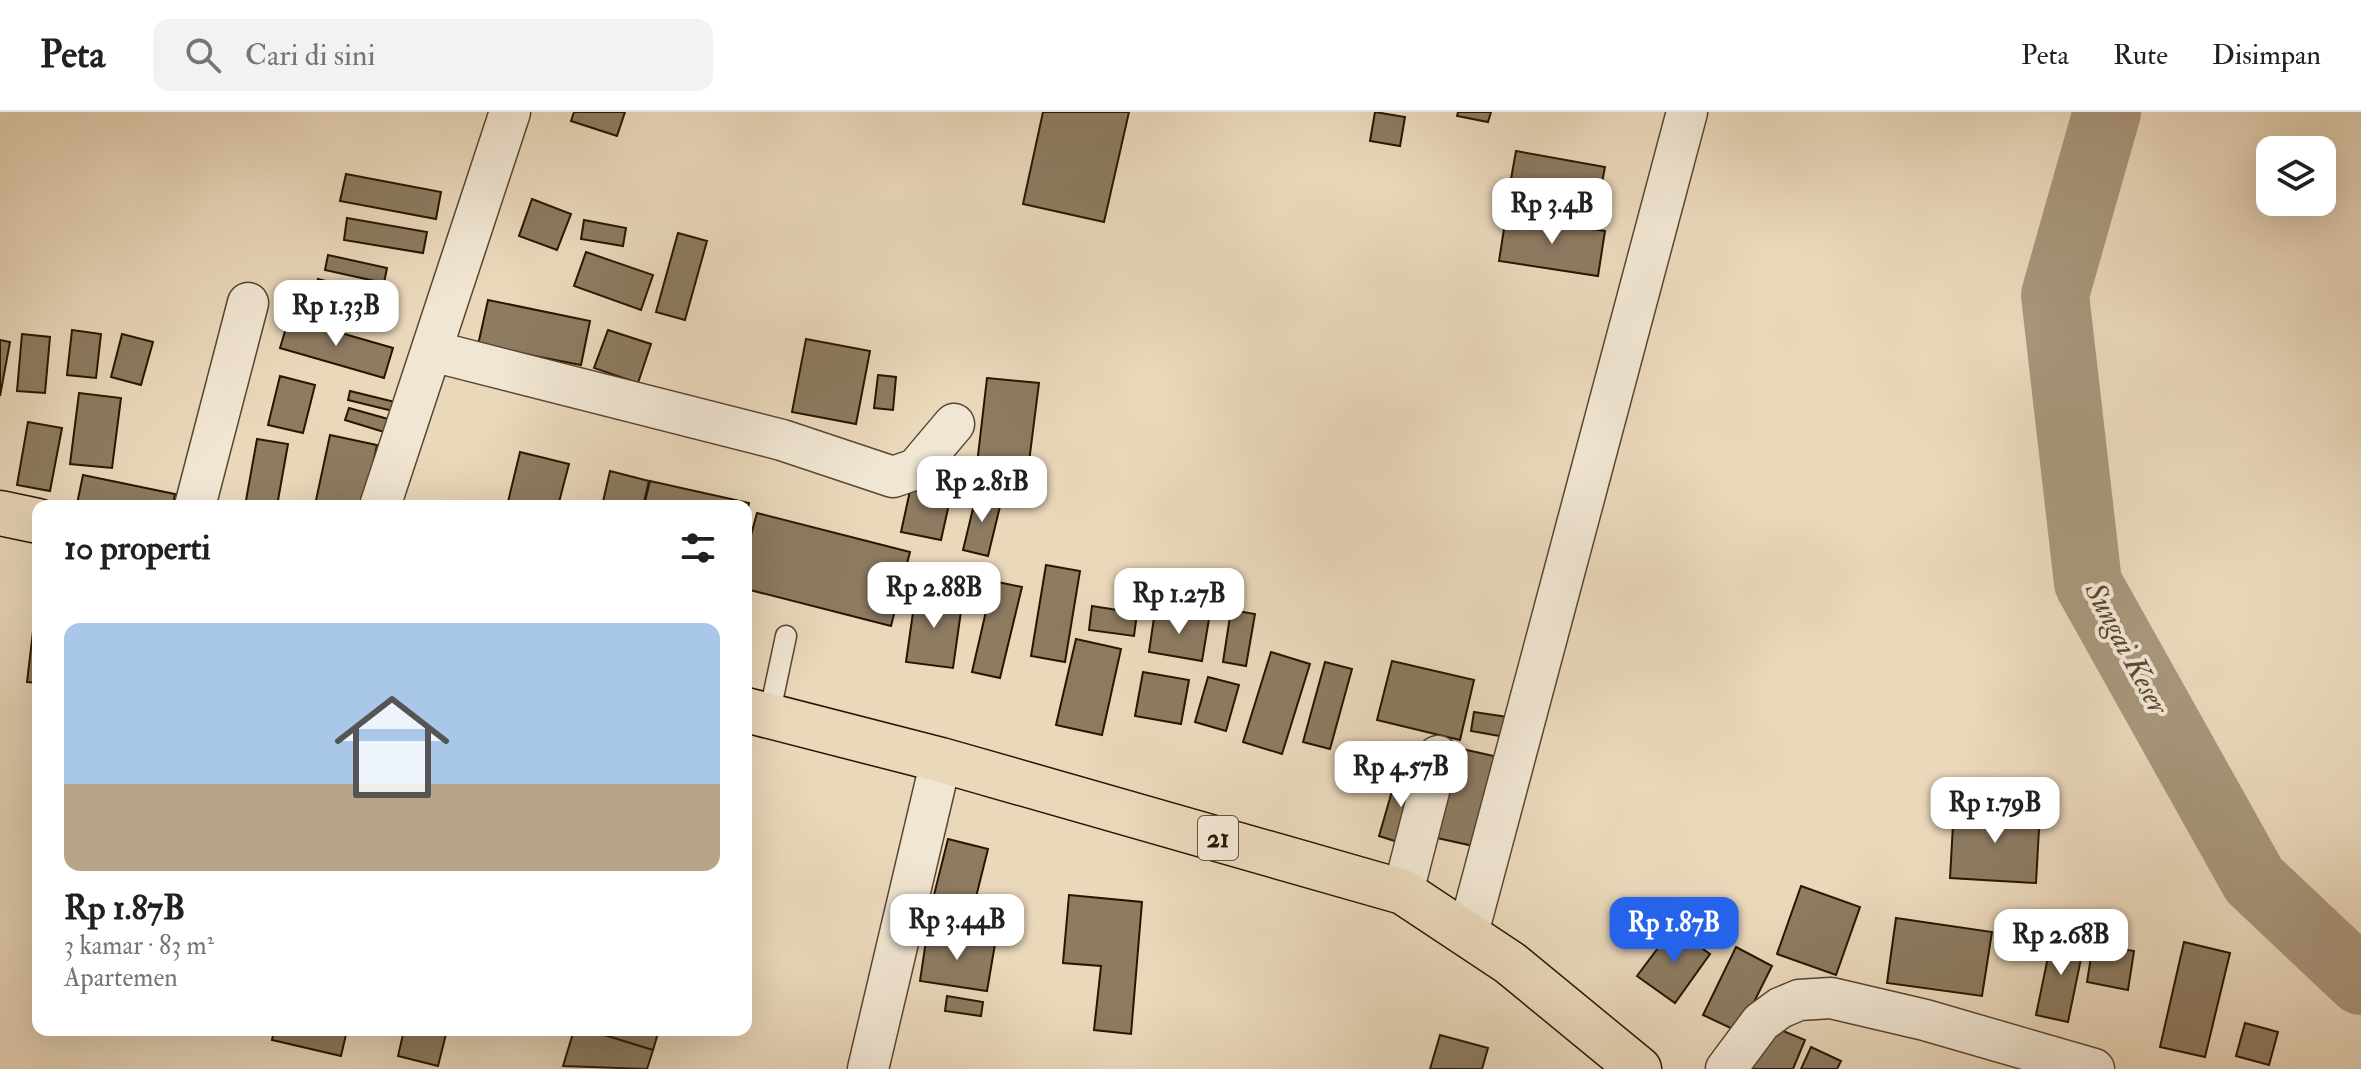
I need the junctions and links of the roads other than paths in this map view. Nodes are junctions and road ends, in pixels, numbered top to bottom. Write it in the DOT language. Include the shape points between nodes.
graph roads {
  1 [pos="510,112"];
  2 [pos="1687,112"];
  3 [pos="248,303"];
  4 [pos="432,351"];
  5 [pos="954,424"];
  6 [pos="197,500"];
  7 [pos="382,500"];
  8 [pos="0,513"];
  9 [pos="32,520"];
  10 [pos="786,636"];
  11 [pos="757,713"];
  12 [pos="1438,756"];
  13 [pos="941,760"];
  14 [pos="1403,892"];
  15 [pos="1468,933"];
  16 [pos="868,1069"];
  17 [pos="1639,1069"];
  18 [pos="1726,1069"];
  19 [pos="2094,1069"];
  1 -- 4 [label="street"];
  2 -- 15 [label="street"];
  3 -- 6 [label="street"];
  4 -- 5 [label="street" via="782,440 893,477 916,469"];
  4 -- 7 [label="street"];
  8 -- 9 [label="highway"];
  10 -- 11 [label="lane"];
  11 -- 13 [label="highway, 21"];
  12 -- 14 [label="street"];
  13 -- 14 [label="highway, 21"];
  13 -- 16 [label="street"];
  14 -- 15 [label="highway, 21"];
  15 -- 17 [label="highway, 21"];
  18 -- 19 [label="street" via="1761,1022 1780,1008 1799,1000 1831,998"];
}
